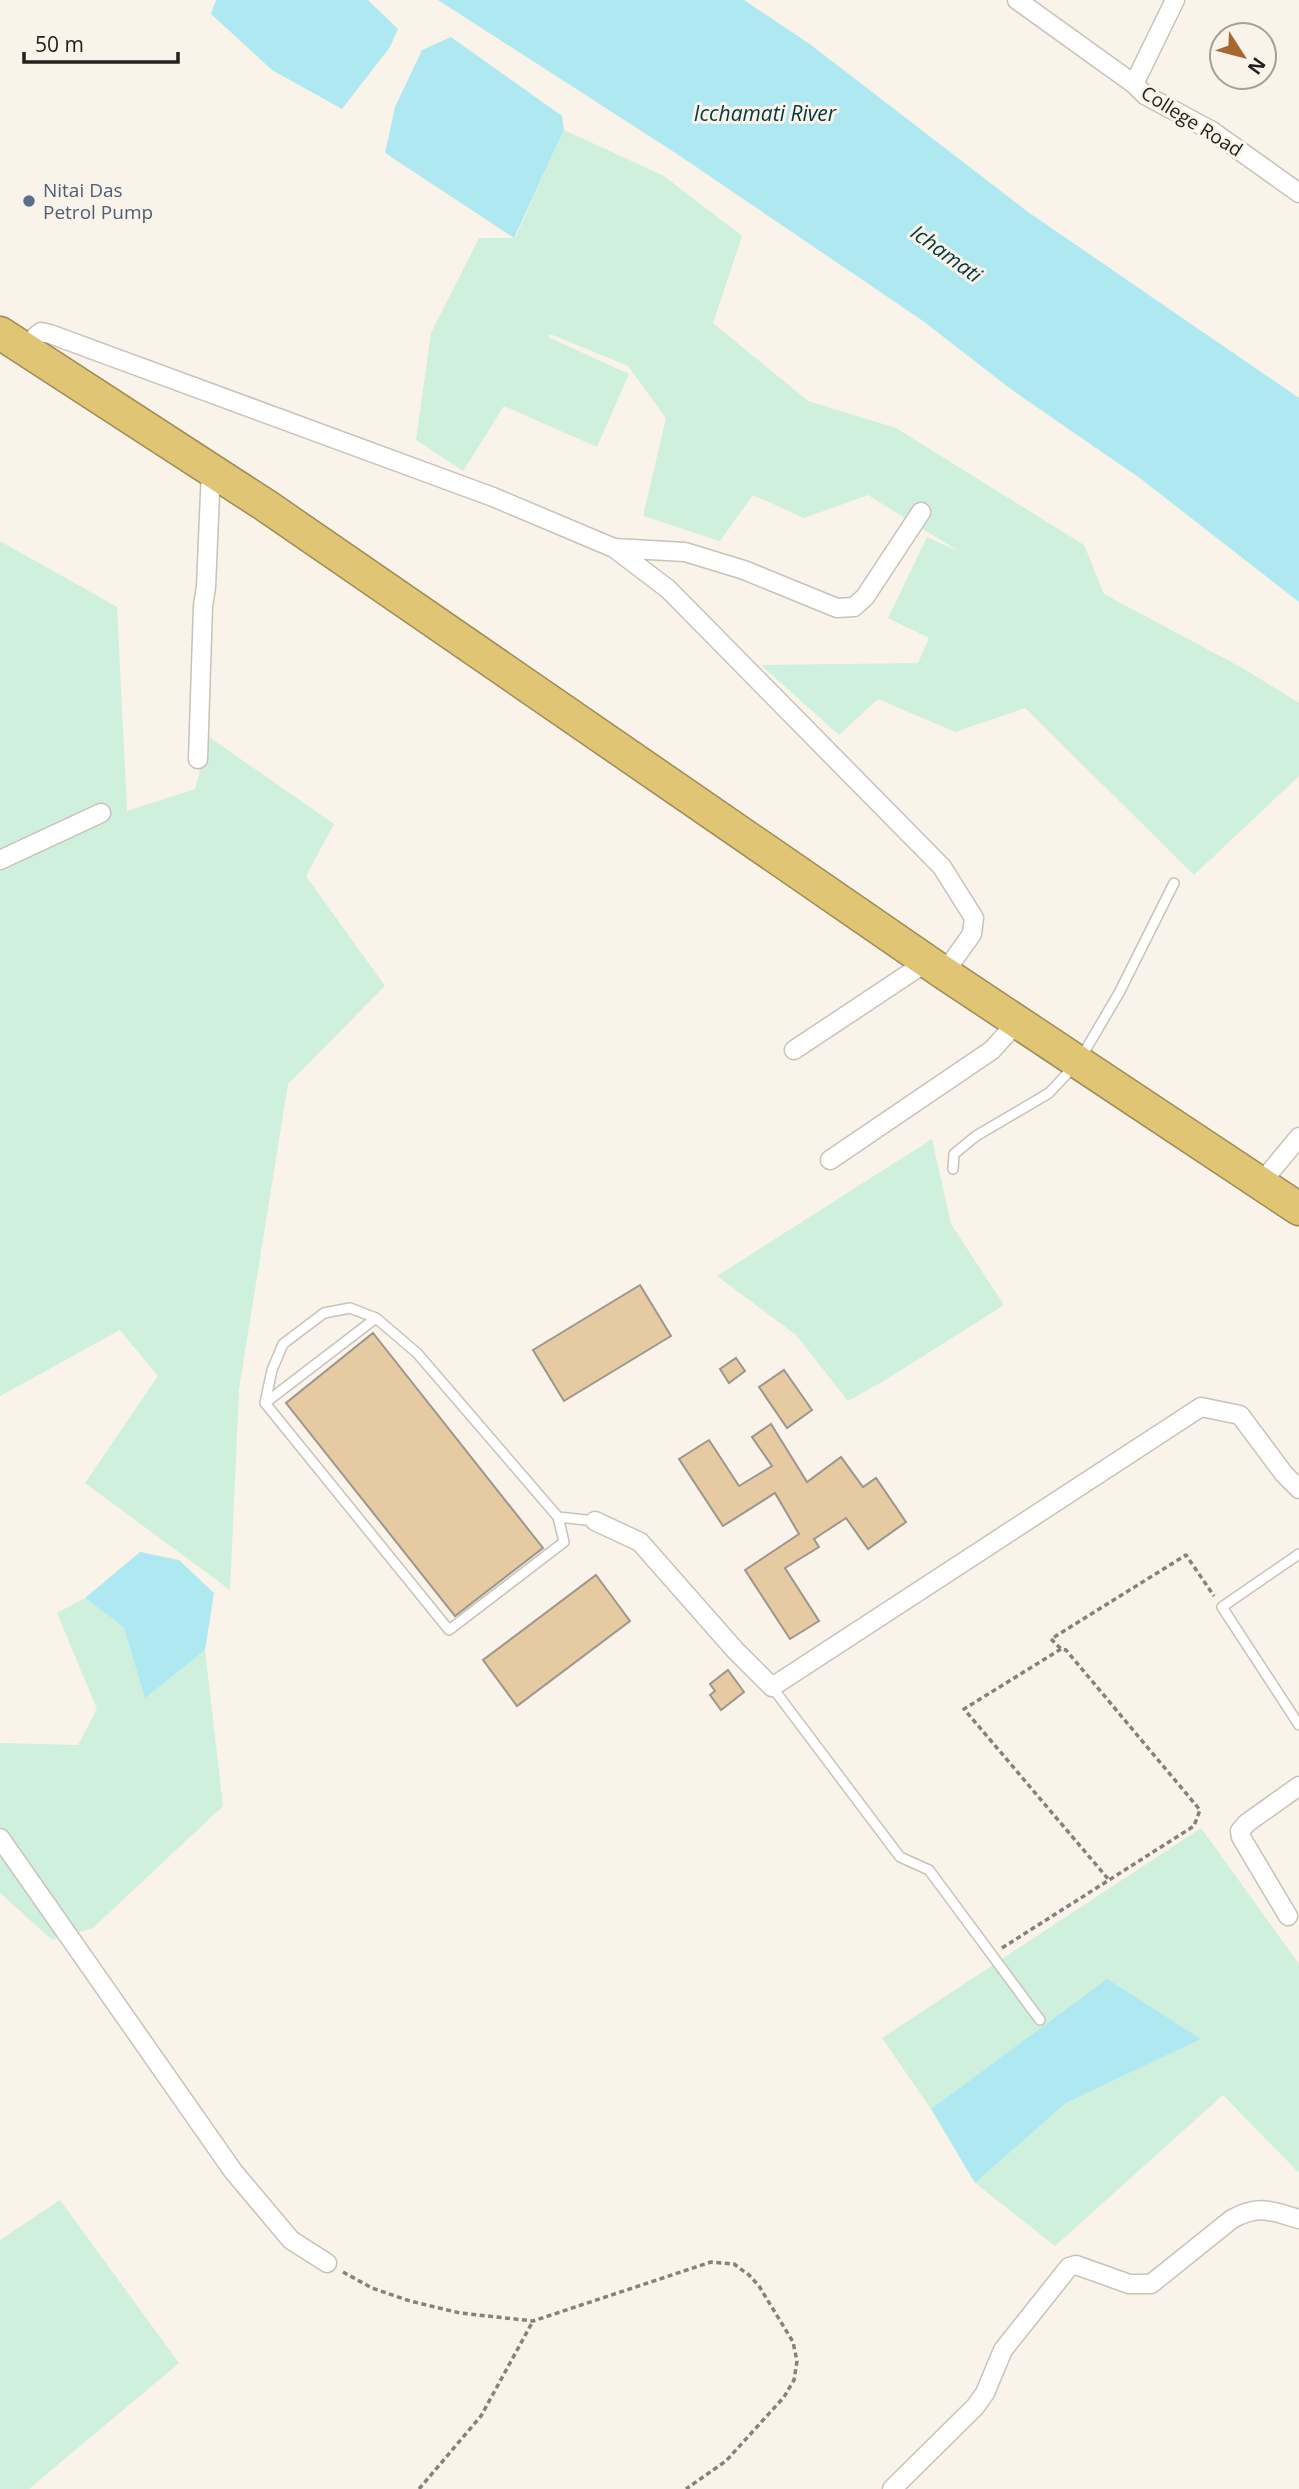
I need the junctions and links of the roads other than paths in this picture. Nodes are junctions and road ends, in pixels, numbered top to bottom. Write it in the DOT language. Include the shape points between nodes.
graph roads {
  1 [pos="1017,0"];
  2 [pos="1175,0"];
  3 [pos="1134,84"];
  4 [pos="1299,192"];
  5 [pos="0,333"];
  6 [pos="26,349"];
  7 [pos="211,470"];
  8 [pos="921,512"];
  9 [pos="614,548"];
  10 [pos="198,759"];
  11 [pos="101,813"];
  12 [pos="0,860"];
  13 [pos="1174,883"];
  14 [pos="936,967"];
  15 [pos="1018,1020"];
  16 [pos="794,1050"];
  17 [pos="1079,1061"];
  18 [pos="1299,1137"];
  19 [pos="830,1160"];
  20 [pos="953,1169"];
  21 [pos="1261,1183"];
  22 [pos="1299,1209"];
  23 [pos="376,1318"];
  24 [pos="265,1403"];
  25 [pos="1299,1489"];
  26 [pos="558,1517"];
  27 [pos="595,1521"];
  28 [pos="1299,1554"];
  29 [pos="772,1687"];
  30 [pos="1299,1725"];
  31 [pos="1299,1786"];
  32 [pos="0,1838"];
  33 [pos="1288,1916"];
  34 [pos="1040,2020"];
  35 [pos="1299,2219"];
  36 [pos="327,2263"];
  37 [pos="892,2489"];
  1 -- 3 [label="street, College Road"];
  2 -- 3 [label="street"];
  3 -- 4 [label="street, College Road"];
  5 -- 6 [label="highway"];
  6 -- 7 [label="highway"];
  6 -- 9 [label="street" via="41,332 50,334 493,497"];
  7 -- 10 [label="street"];
  7 -- 14 [label="highway"];
  8 -- 9 [label="street" via="866,597 854,607 837,608 744,570 685,552"];
  9 -- 14 [label="street" via="668,589 942,867 974,918 972,934"];
  11 -- 12 [label="street"];
  13 -- 17 [label="lane"];
  14 -- 15 [label="highway"];
  14 -- 16 [label="street"];
  15 -- 17 [label="highway"];
  15 -- 19 [label="street" via="992,1049"];
  17 -- 20 [label="lane" via="1049,1093 954,1154"];
  17 -- 21 [label="highway"];
  18 -- 21 [label="street"];
  21 -- 22 [label="highway"];
  23 -- 24 [label="lane"];
  23 -- 24 [label="lane" via="350,1308 324,1313 284,1344"];
  23 -- 26 [label="lane" via="417,1353"];
  24 -- 26 [label="lane" via="449,1630 564,1542"];
  25 -- 29 [label="street" via="1240,1415 1201,1406"];
  26 -- 27 [label="lane"];
  27 -- 29 [label="street" via="640,1542"];
  28 -- 30 [label="lane" via="1222,1607"];
  29 -- 34 [label="lane" via="900,1857 929,1870"];
  31 -- 33 [label="street" via="1240,1831"];
  32 -- 36 [label="street" via="233,2171 291,2240"];
  35 -- 37 [label="street" via="1269,2210 1247,2210 1151,2284 1129,2284 1076,2265 1069,2267 1003,2350 975,2407"];
}
